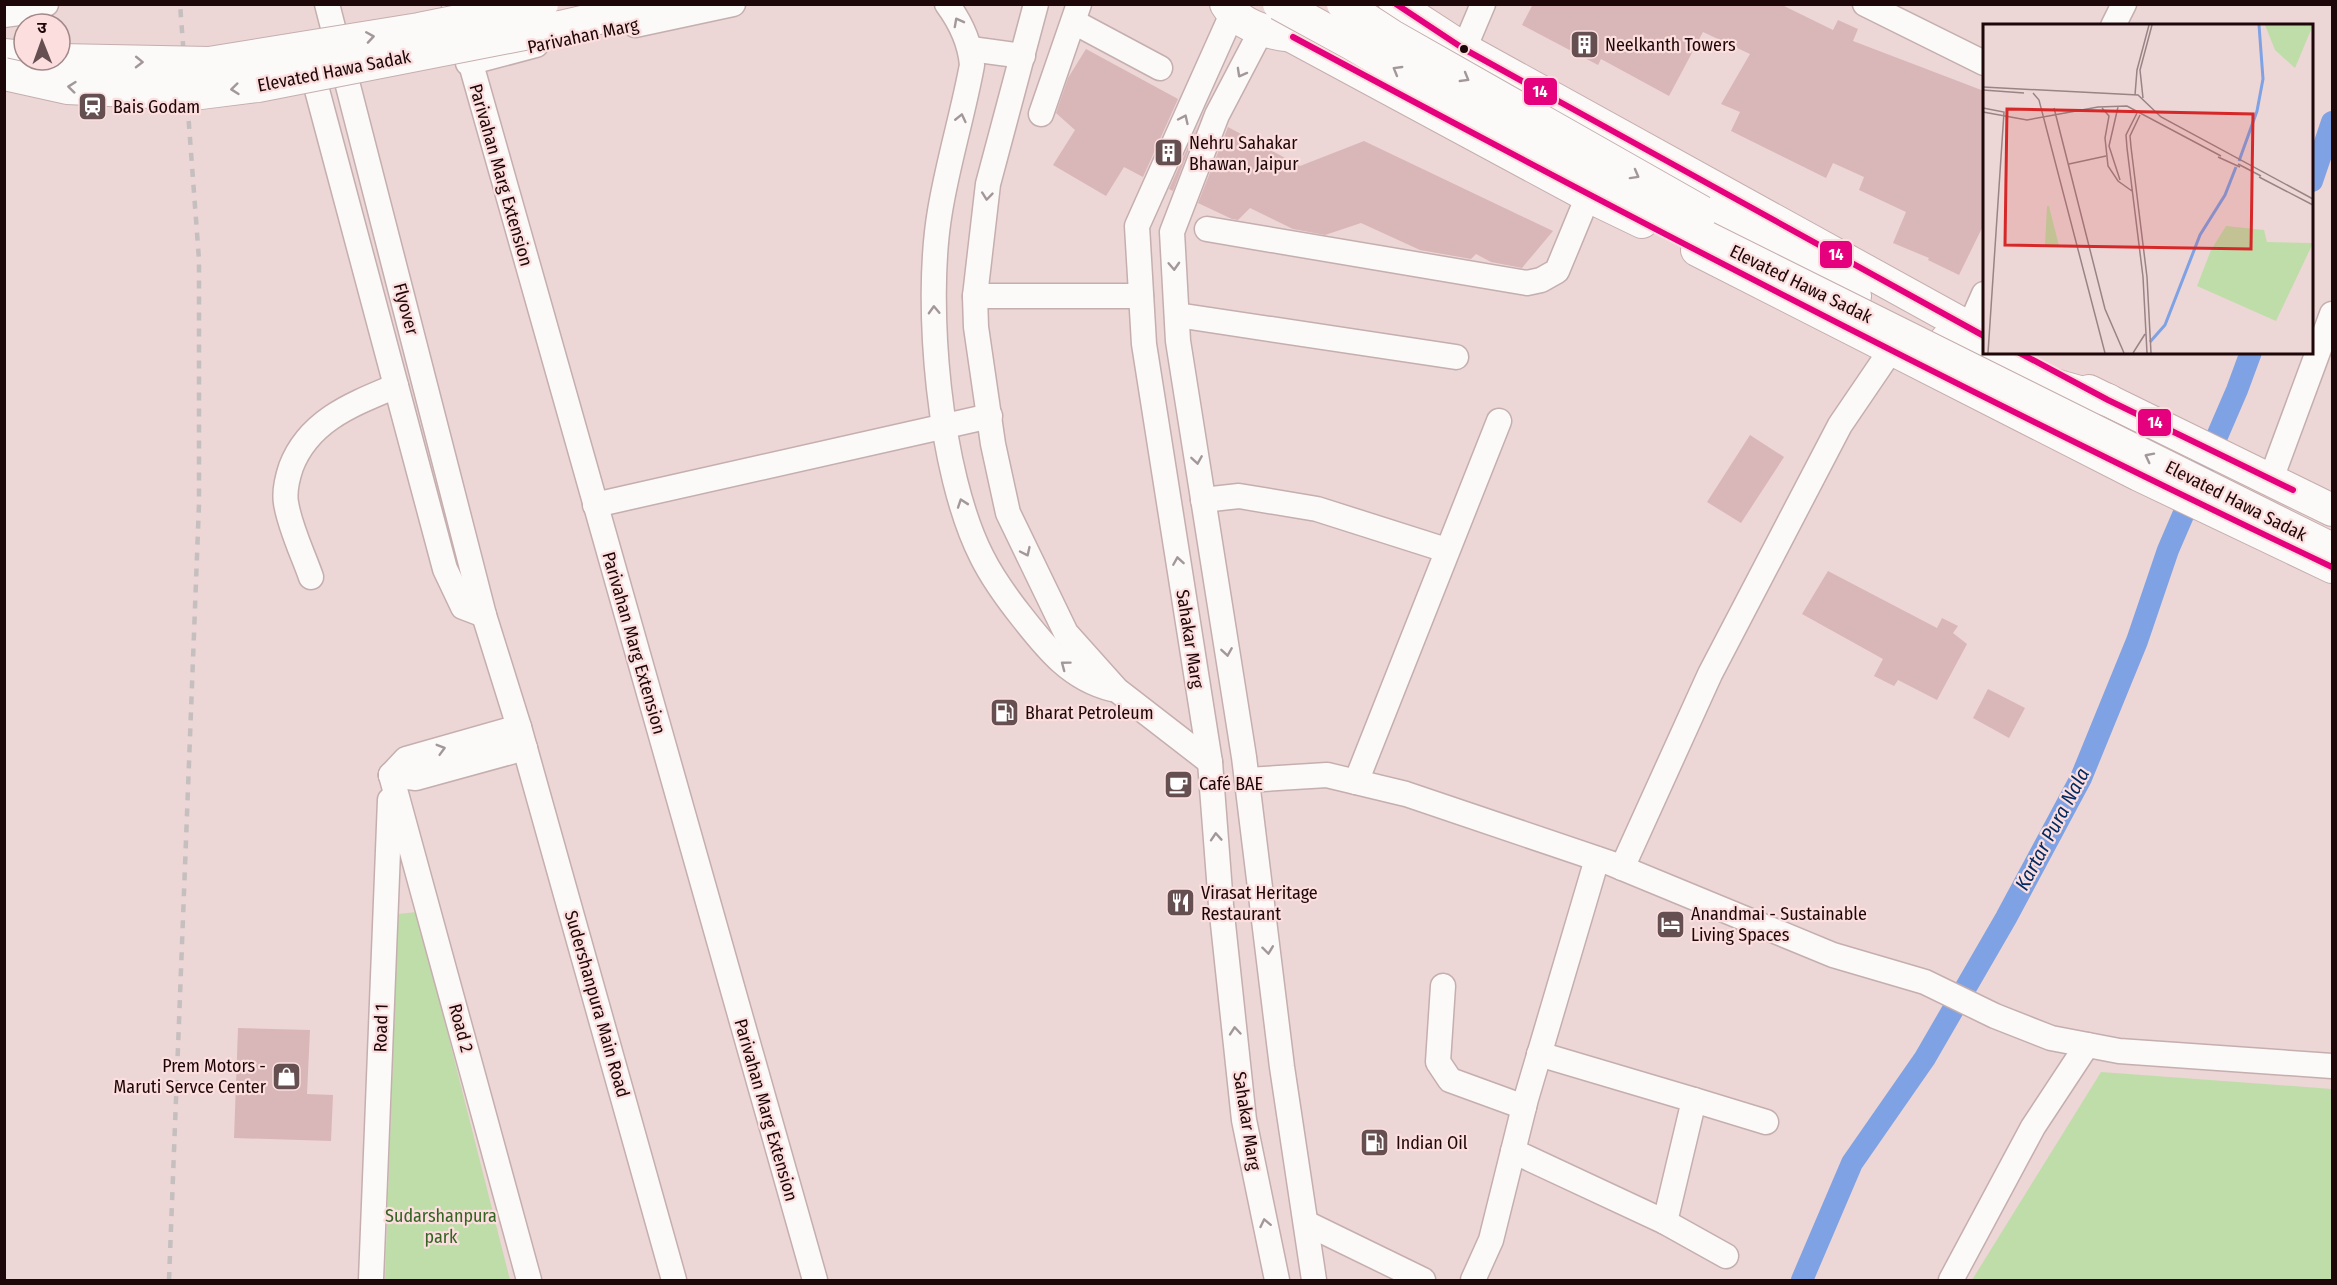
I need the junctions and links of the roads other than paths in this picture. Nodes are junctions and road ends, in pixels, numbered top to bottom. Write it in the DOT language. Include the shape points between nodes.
graph roads {
  1 [pos="46,4"];
  2 [pos="327,4"];
  3 [pos="454,4"];
  4 [pos="542,4"];
  5 [pos="660,4"];
  6 [pos="733,4"];
  7 [pos="947,4"];
  8 [pos="1036,4"];
  9 [pos="1345,4"];
  10 [pos="1395,4"];
  11 [pos="1483,4"];
  12 [pos="1864,4"];
  13 [pos="2124,4"];
  14 [pos="1229,9"];
  15 [pos="1077,13"];
  16 [pos="4,15"];
  17 [pos="1271,17"];
  18 [pos="2114,24"];
  19 [pos="1293,37"];
  20 [pos="971,49"];
  21 [pos="1464,49"];
  22 [pos="1023,56"];
  23 [pos="72,60"];
  24 [pos="468,63"];
  25 [pos="1983,63"];
  26 [pos="1160,68"];
  27 [pos="4,74"];
  28 [pos="313,75"];
  29 [pos="1041,114"];
  30 [pos="1588,196"];
  31 [pos="1207,229"];
  32 [pos="975,296"];
  33 [pos="1141,296"];
  34 [pos="1983,299"];
  35 [pos="2332,314"];
  36 [pos="1177,315"];
  37 [pos="1977,332"];
  38 [pos="1891,350"];
  39 [pos="2021,354"];
  40 [pos="1456,357"];
  41 [pos="396,386"];
  42 [pos="2108,400"];
  43 [pos="990,416"];
  44 [pos="1499,421"];
  45 [pos="945,425"];
  46 [pos="2271,479"];
  47 [pos="1203,501"];
  48 [pos="595,504"];
  49 [pos="2332,510"];
  50 [pos="2332,549"];
  51 [pos="1446,550"];
  52 [pos="2332,567"];
  53 [pos="310,577"];
  54 [pos="484,615"];
  55 [pos="1117,690"];
  56 [pos="522,738"];
  57 [pos="1210,762"];
  58 [pos="391,776"];
  59 [pos="1247,780"];
  60 [pos="1356,782"];
  61 [pos="1597,859"];
  62 [pos="1622,868"];
  63 [pos="1443,986"];
  64 [pos="2087,1045"];
  65 [pos="1539,1054"];
  66 [pos="2332,1066"];
  67 [pos="1694,1100"];
  68 [pos="1524,1107"];
  69 [pos="1766,1122"];
  70 [pos="1513,1151"];
  71 [pos="1665,1222"];
  72 [pos="1306,1223"];
  73 [pos="1726,1256"];
  74 [pos="371,1281"];
  75 [pos="530,1281"];
  76 [pos="674,1281"];
  77 [pos="815,1281"];
  78 [pos="1278,1281"];
  79 [pos="1314,1281"];
  80 [pos="1424,1281"];
  81 [pos="1473,1281"];
  82 [pos="1950,1281"];
  1 -- 16 [label="street" via="33,11"];
  2 -- 54 [label="street, Flyover, bridge"];
  3 -- 24 [label="street, Parivahan Marg Extension"];
  23 -- 4 [label="main road, Elevated Hawa Sadak, one-way, bridge" via="209,63 419,29"];
  5 -- 27 [label="main road, Elevated Hawa Sadak, one-way, bridge" via="258,87 193,94 67,88"];
  6 -- 24 [label="street, Parivahan Marg"];
  20 -- 7 [label="street, one-way" via="959,20"];
  8 -- 22 [label="street"];
  9 -- 19 [label="main road" via="1333,25 1317,36"];
  9 -- 42 [label="main road, Elevated Hawa Sadak, one-way, bridge" via="1392,36 1889,314 2026,377"];
  10 -- 21 [label="main road"];
  11 -- 21 [label="street"];
  12 -- 25 [label="street"];
  13 -- 18 [label="street"];
  14 -- 17 [label="main road"];
  33 -- 14 [label="street, Sahakar Marg, one-way" via="1137,226"];
  15 -- 26 [label="street"];
  15 -- 29 [label="street"];
  17 -- 19 [label="main road"];
  17 -- 36 [label="street, Sahakar Marg, one-way" via="1217,115 1173,232"];
  50 -- 17 [label="main road, Elevated Hawa Sadak, one-way, bridge" via="1541,155 1352,44"];
  19 -- 30 [label="main road"];
  20 -- 22 [label="street"];
  45 -- 20 [label="street, one-way" via="936,362 934,258 940,211 972,65"];
  21 -- 37 [label="main road"];
  22 -- 32 [label="street, one-way" via="988,184"];
  24 -- 48 [label="street, Parivahan Marg Extension"];
  28 -- 41 [label="street"];
  30 -- 31 [label="street" via="1557,271 1527,283"];
  30 -- 38 [label="main road"];
  32 -- 33 [label="street"];
  32 -- 43 [label="street"];
  57 -- 33 [label="street, Sahakar Marg, one-way" via="1144,344"];
  34 -- 37 [label="street"];
  35 -- 46 [label="street"];
  36 -- 40 [label="street"];
  36 -- 47 [label="street, Sahakar Marg, one-way"];
  38 -- 52 [label="main road" via="2139,476"];
  38 -- 62 [label="street" via="1840,425 1710,674"];
  39 -- 42 [label="main road"];
  41 -- 53 [label="street" via="341,410 309,435 296,454 286,482 286,503"];
  41 -- 54 [label="street" via="445,569 463,607"];
  42 -- 46 [label="main road"];
  43 -- 45 [label="street"];
  43 -- 55 [label="street, one-way" via="1012,522 1066,633"];
  44 -- 51 [label="street"];
  45 -- 48 [label="street"];
  55 -- 45 [label="street, one-way" via="1096,685 1061,664 999,588 981,555 959,496"];
  46 -- 49 [label="main road"];
  47 -- 51 [label="street" via="1239,496 1317,509"];
  47 -- 59 [label="street, Sahakar Marg, one-way"];
  48 -- 77 [label="street, Parivahan Marg Extension"];
  51 -- 60 [label="street"];
  54 -- 56 [label="street, Sudershanpura Main Road"];
  55 -- 57 [label="street"];
  56 -- 58 [label="street" via="406,759"];
  56 -- 76 [label="street, Sudershanpura Main Road"];
  78 -- 57 [label="street, Sahakar Marg, one-way" via="1244,1120"];
  58 -- 74 [label="street, Road 1"];
  58 -- 75 [label="street, Road 2"];
  59 -- 60 [label="street" via="1327,775"];
  59 -- 72 [label="street, Sahakar Marg, one-way" via="1282,1067"];
  60 -- 61 [label="street" via="1406,794"];
  61 -- 62 [label="street"];
  61 -- 65 [label="street"];
  62 -- 64 [label="street" via="1833,956 1925,982 2051,1038"];
  63 -- 68 [label="street" via="1438,1062 1449,1080"];
  64 -- 66 [label="street" via="2119,1051"];
  64 -- 82 [label="street" via="2033,1126"];
  65 -- 67 [label="street"];
  65 -- 68 [label="street"];
  67 -- 69 [label="street"];
  67 -- 71 [label="street"];
  68 -- 70 [label="street"];
  70 -- 71 [label="street"];
  70 -- 81 [label="street" via="1491,1240"];
  71 -- 73 [label="street"];
  72 -- 79 [label="street, Sahakar Marg"];
  72 -- 80 [label="street"];
}
